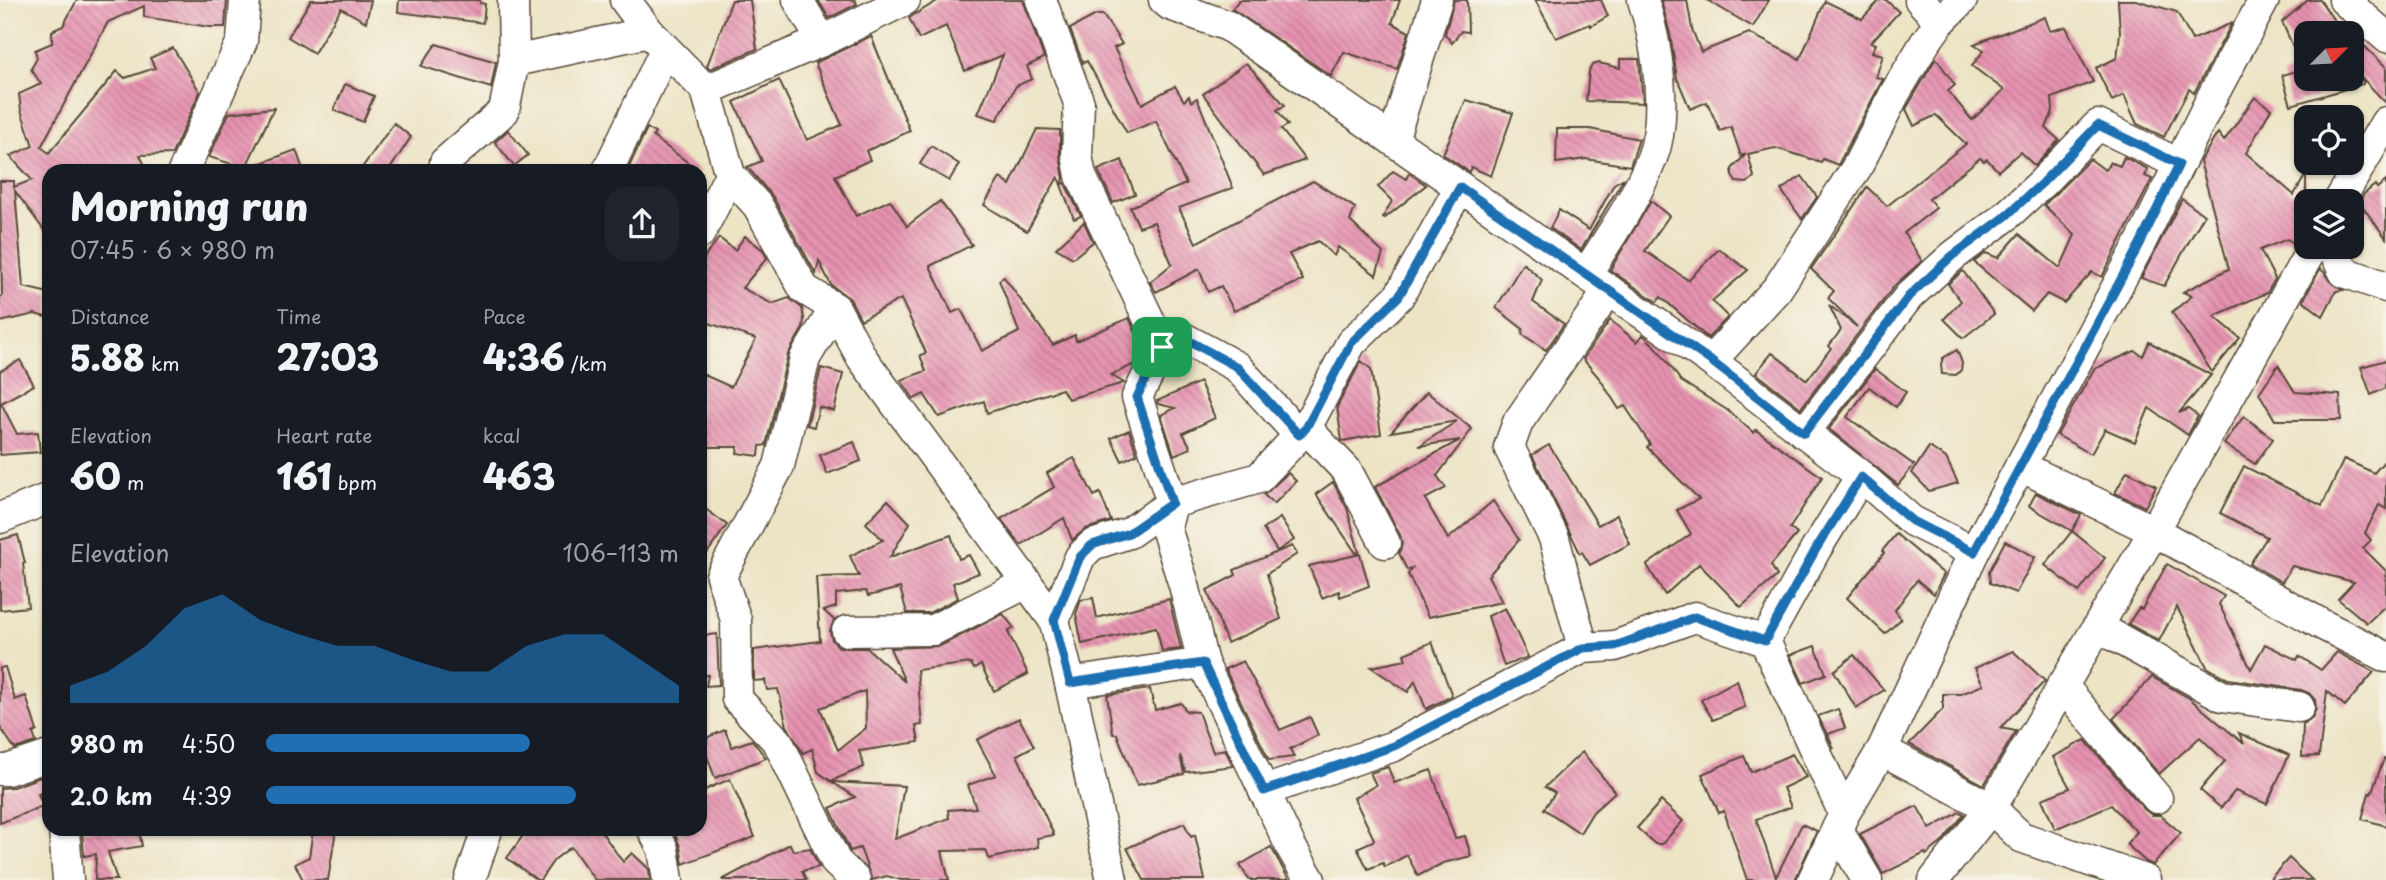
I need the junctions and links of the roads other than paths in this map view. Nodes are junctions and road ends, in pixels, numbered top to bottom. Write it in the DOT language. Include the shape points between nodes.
graph roads {
  1 [pos="246,0"];
  2 [pos="513,0"];
  3 [pos="625,0"];
  4 [pos="799,0"];
  5 [pos="905,0"];
  6 [pos="1041,0"];
  7 [pos="1164,0"];
  8 [pos="1437,0"];
  9 [pos="1643,0"];
  10 [pos="1962,0"];
  11 [pos="2264,0"];
  12 [pos="2344,0"];
  13 [pos="1930,11"];
  14 [pos="2386,37"];
  15 [pos="657,41"];
  16 [pos="822,41"];
  17 [pos="514,61"];
  18 [pos="706,90"];
  19 [pos="2386,122"];
  20 [pos="1393,140"];
  21 [pos="445,162"];
  22 [pos="187,164"];
  23 [pos="610,164"];
  24 [pos="2179,164"];
  25 [pos="730,175"];
  26 [pos="1460,187"];
  27 [pos="2346,189"];
  28 [pos="707,219"];
  29 [pos="2306,259"];
  30 [pos="2338,259"];
  31 [pos="1598,282"];
  32 [pos="2386,287"];
  33 [pos="835,308"];
  34 [pos="1162,347"];
  35 [pos="1711,361"];
  36 [pos="1302,432"];
  37 [pos="1804,433"];
  38 [pos="2020,466"];
  39 [pos="1861,477"];
  40 [pos="42,501"];
  41 [pos="1172,503"];
  42 [pos="0,517"];
  43 [pos="2154,531"];
  44 [pos="1385,543"];
  45 [pos="1974,552"];
  46 [pos="1027,583"];
  47 [pos="1054,620"];
  48 [pos="2098,627"];
  49 [pos="847,631"];
  50 [pos="1765,641"];
  51 [pos="1583,648"];
  52 [pos="2386,657"];
  53 [pos="1203,663"];
  54 [pos="1070,683"];
  55 [pos="2062,685"];
  56 [pos="2299,707"];
  57 [pos="1882,750"];
  58 [pos="42,758"];
  59 [pos="0,770"];
  60 [pos="1264,791"];
  61 [pos="2157,798"];
  62 [pos="1991,808"];
  63 [pos="1841,822"];
  64 [pos="64,836"];
  65 [pos="485,836"];
  66 [pos="656,836"];
  67 [pos="836,874"];
  68 [pos="68,880"];
  69 [pos="470,880"];
  70 [pos="668,880"];
  71 [pos="1112,880"];
  72 [pos="1310,880"];
  73 [pos="1813,880"];
  74 [pos="1867,880"];
  75 [pos="1934,880"];
  76 [pos="2145,880"];
  1 -- 22 [label="street" via="242,41"];
  2 -- 17 [label="street"];
  3 -- 15 [label="street"];
  4 -- 16 [label="street"];
  5 -- 16 [label="street"];
  6 -- 34 [label="street" via="1079,103 1081,176"];
  7 -- 20 [label="street" via="1228,26"];
  8 -- 20 [label="street"];
  9 -- 31 [label="street" via="1653,31 1661,107 1653,156"];
  10 -- 13 [label="street"];
  11 -- 24 [label="street"];
  12 -- 14 [label="street"];
  13 -- 35 [label="street" via="1857,167 1777,289"];
  15 -- 17 [label="street"];
  15 -- 18 [label="street"];
  15 -- 23 [label="street"];
  16 -- 18 [label="street"];
  17 -- 21 [label="street" via="504,111"];
  18 -- 25 [label="street"];
  19 -- 27 [label="street"];
  20 -- 26 [label="street"];
  24 -- 37 [label="street" via="2098,125 2014,208 1909,296"];
  24 -- 38 [label="street"];
  25 -- 28 [label="street"];
  25 -- 33 [label="street" via="758,206 804,289"];
  26 -- 31 [label="street"];
  26 -- 36 [label="street" via="1399,296 1351,343"];
  29 -- 43 [label="street"];
  30 -- 32 [label="street" via="2344,272"];
  31 -- 35 [label="street"];
  31 -- 51 [label="street" via="1518,422 1509,447 1555,538"];
  33 -- 46 [label="street" via="862,358"];
  33 -- 67 [label="street" via="805,358 779,466 721,576 736,620 737,699 778,742"];
  34 -- 36 [label="street" via="1180,336 1237,367"];
  34 -- 41 [label="street" via="1137,397"];
  35 -- 37 [label="street"];
  36 -- 41 [label="street" via="1259,478"];
  36 -- 44 [label="street" via="1347,471"];
  37 -- 39 [label="street"];
  38 -- 43 [label="street"];
  38 -- 45 [label="street"];
  39 -- 45 [label="street" via="1912,521"];
  39 -- 50 [label="street"];
  40 -- 42 [label="street"];
  41 -- 47 [label="street" via="1129,533 1092,545 1080,557"];
  41 -- 53 [label="street" via="1166,528"];
  43 -- 48 [label="street"];
  43 -- 52 [label="street"];
  45 -- 57 [label="street"];
  46 -- 47 [label="street"];
  46 -- 49 [label="street" via="933,630"];
  47 -- 54 [label="street"];
  48 -- 55 [label="street"];
  48 -- 56 [label="street" via="2222,696"];
  50 -- 51 [label="street" via="1695,617 1615,646"];
  50 -- 63 [label="street"];
  51 -- 60 [label="street" via="1394,746"];
  53 -- 54 [label="street"];
  53 -- 60 [label="street"];
  54 -- 71 [label="street"];
  55 -- 61 [label="street"];
  55 -- 62 [label="street"];
  57 -- 62 [label="street"];
  57 -- 63 [label="street"];
  58 -- 59 [label="street"];
  60 -- 72 [label="street"];
  62 -- 75 [label="street"];
  62 -- 76 [label="street" via="2021,837"];
  63 -- 73 [label="street"];
  63 -- 74 [label="street"];
  64 -- 68 [label="street"];
  65 -- 69 [label="street"];
  66 -- 70 [label="street"];
}
